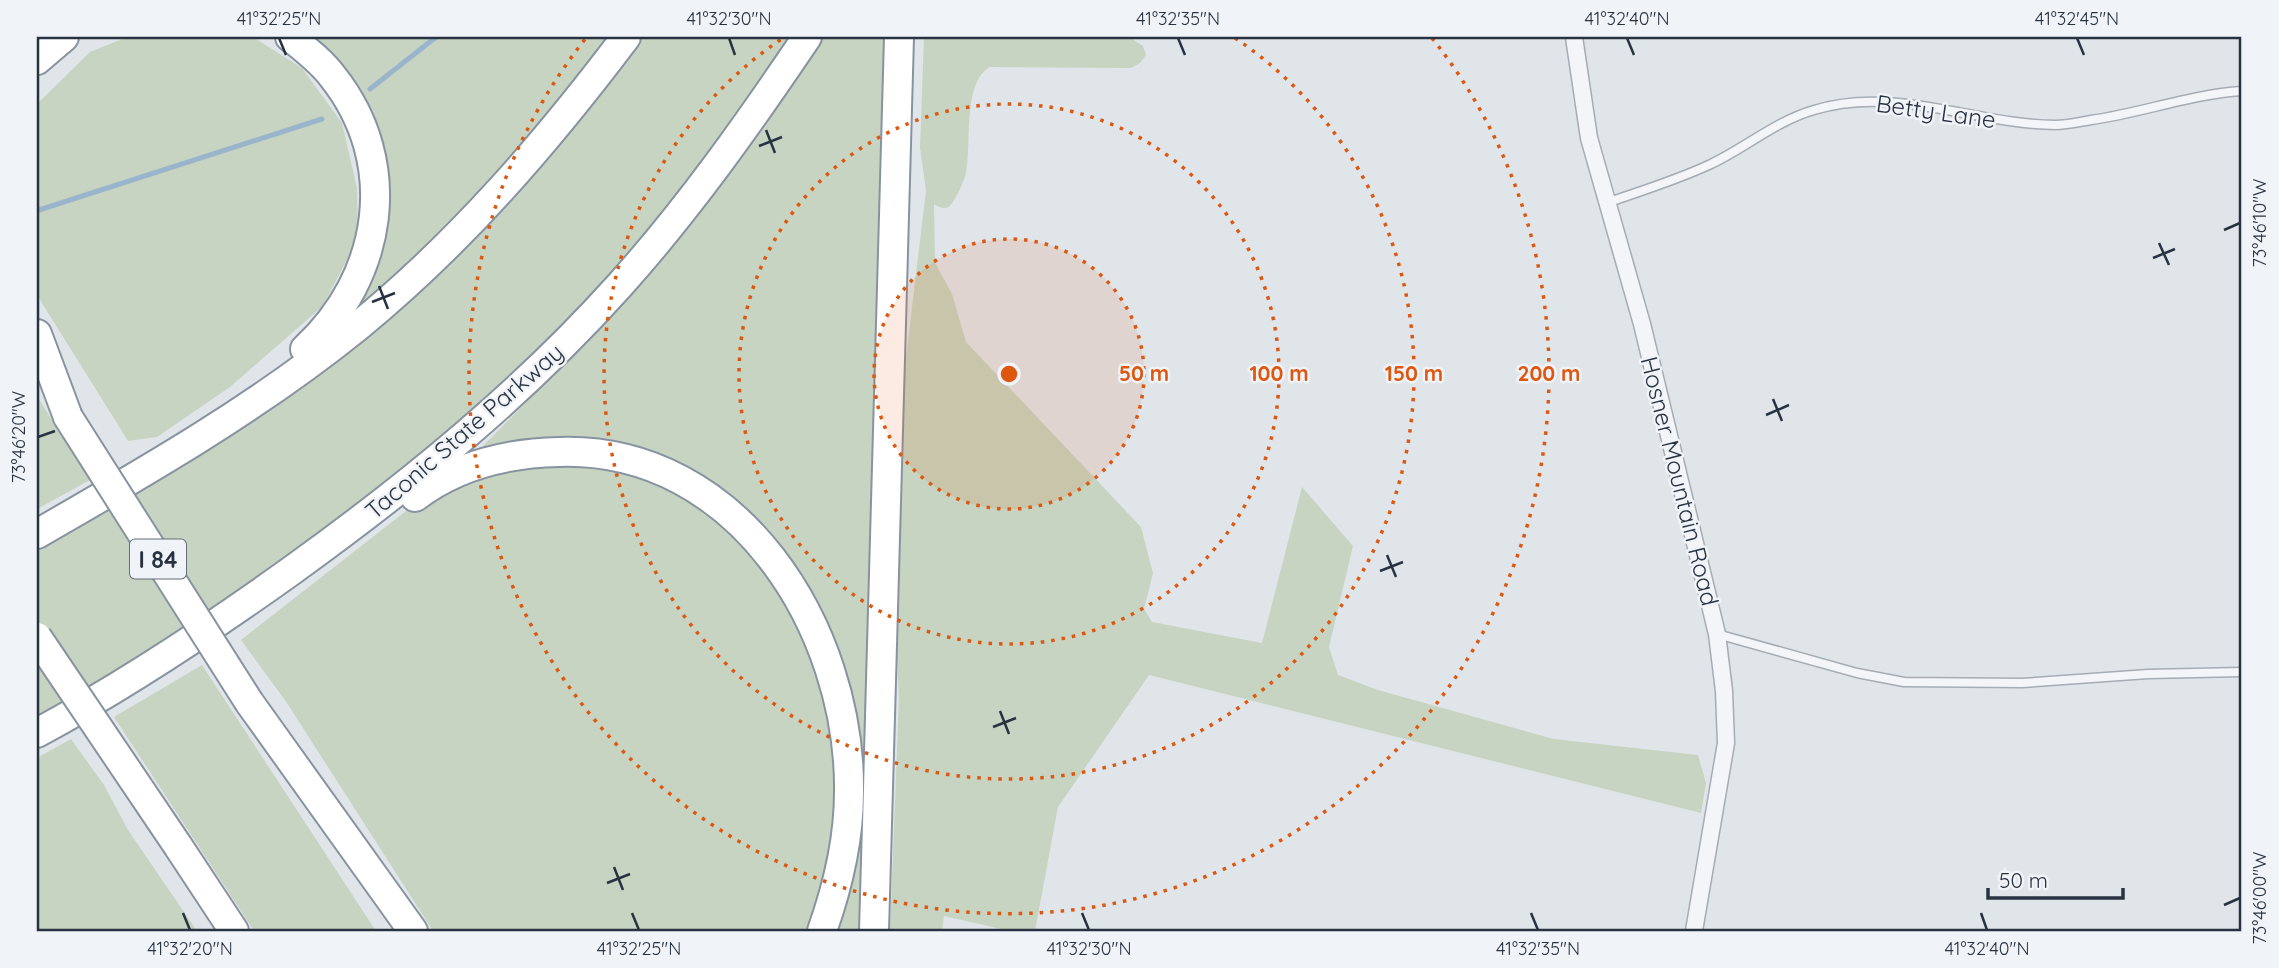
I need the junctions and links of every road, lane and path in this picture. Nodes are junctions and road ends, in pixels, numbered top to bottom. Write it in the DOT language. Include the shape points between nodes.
graph roads {
  1 [pos="64,37"];
  2 [pos="290,37"];
  3 [pos="626,37"];
  4 [pos="807,37"];
  5 [pos="899,37"];
  6 [pos="1574,37"];
  7 [pos="37,60"];
  8 [pos="2242,92"];
  9 [pos="1606,203"];
  10 [pos="37,334"];
  11 [pos="37,368"];
  12 [pos="262,398"];
  13 [pos="68,417"];
  14 [pos="365,518"];
  15 [pos="37,534"];
  16 [pos="1717,634"];
  17 [pos="37,637"];
  18 [pos="2242,672"];
  19 [pos="249,702"];
  20 [pos="37,733"];
  21 [pos="178,846"];
  22 [pos="215,931"];
  23 [pos="234,931"];
  24 [pos="396,931"];
  25 [pos="413,931"];
  26 [pos="822,931"];
  27 [pos="874,931"];
  28 [pos="1694,931"];
  1 -- 7 [label="highway"];
  2 -- 12 [label="highway" via="333,76 362,129 371,158 374,218 365,261 348,298 315,340 276,370"];
  3 -- 12 [label="highway" via="543,143 453,240 357,327"];
  4 -- 14 [label="highway, Taconic State Parkway" via="703,186 618,287 516,390"];
  5 -- 27 [label="highway"];
  6 -- 9 [label="street, Hosner Mountain Road" via="1589,138"];
  8 -- 9 [label="lane, Betty Lane" via="2057,125 1904,102 1852,102 1782,123 1711,164"];
  9 -- 16 [label="street, Hosner Mountain Road" via="1642,324"];
  10 -- 13 [label="highway"];
  11 -- 13 [label="highway, I 84"];
  12 -- 15 [label="highway"];
  13 -- 19 [label="highway, I 84, bridge"];
  14 -- 20 [label="highway, Taconic State Parkway" via="216,625"];
  14 -- 26 [label="highway" via="400,508 429,486 473,466 549,452 586,452 639,461 668,472 719,503 766,551 802,606 830,670 841,709 847,750 848,831"];
  16 -- 18 [label="lane" via="1904,682 2022,683"];
  16 -- 28 [label="street, Hosner Mountain Road" via="1726,743"];
  17 -- 21 [label="highway, bridge"];
  19 -- 24 [label="highway, I 84"];
  19 -- 25 [label="highway"];
  21 -- 22 [label="highway" via="197,905"];
  21 -- 23 [label="highway"];
}
